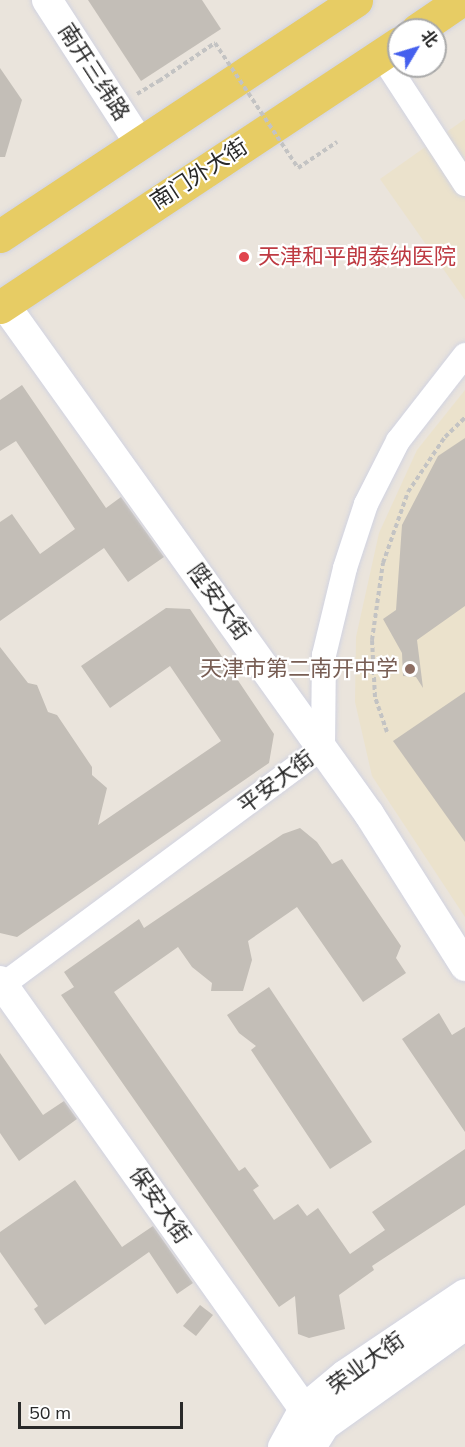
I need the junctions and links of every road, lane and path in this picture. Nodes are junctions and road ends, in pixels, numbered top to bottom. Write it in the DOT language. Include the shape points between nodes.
graph roads {
  1 [pos="47,0"];
  2 [pos="462,0"];
  3 [pos="351,1"];
  4 [pos="435,18"];
  5 [pos="387,51"];
  6 [pos="406,78"];
  7 [pos="159,81"];
  8 [pos="337,142"];
  9 [pos="140,144"];
  10 [pos="465,184"];
  11 [pos="0,236"];
  12 [pos="2,306"];
  13 [pos="465,356"];
  14 [pos="465,418"];
  15 [pos="387,732"];
  16 [pos="323,747"];
  17 [pos="465,966"];
  18 [pos="1,984"];
  19 [pos="465,1294"];
  20 [pos="465,1325"];
  21 [pos="314,1427"];
  22 [pos="283,1447"];
  1 -- 9 [label="street, 南开三纬路"];
  2 -- 4 [label="main road"];
  3 -- 9 [label="main road"];
  5 -- 12 [label="main road, 南门外大街"];
  6 -- 10 [label="street"];
  7 -- 8 [label="path, bridge" via="215,43 298,168"];
  9 -- 11 [label="main road"];
  12 -- 16 [label="street, 陞安大街"];
  13 -- 16 [label="street, 平安大街" via="398,441 366,504 345,568 324,656"];
  14 -- 15 [label="path" via="445,437 408,492 383,563 372,640 375,697"];
  16 -- 17 [label="street, 陞安大街"];
  16 -- 18 [label="street, 平安大街"];
  18 -- 21 [label="street, 保安大街"];
  19 -- 21 [label="street, 荣业大街" via="345,1376"];
  20 -- 21 [label="street, 荣业大街"];
  21 -- 22 [label="street, 荣业大街"];
}
